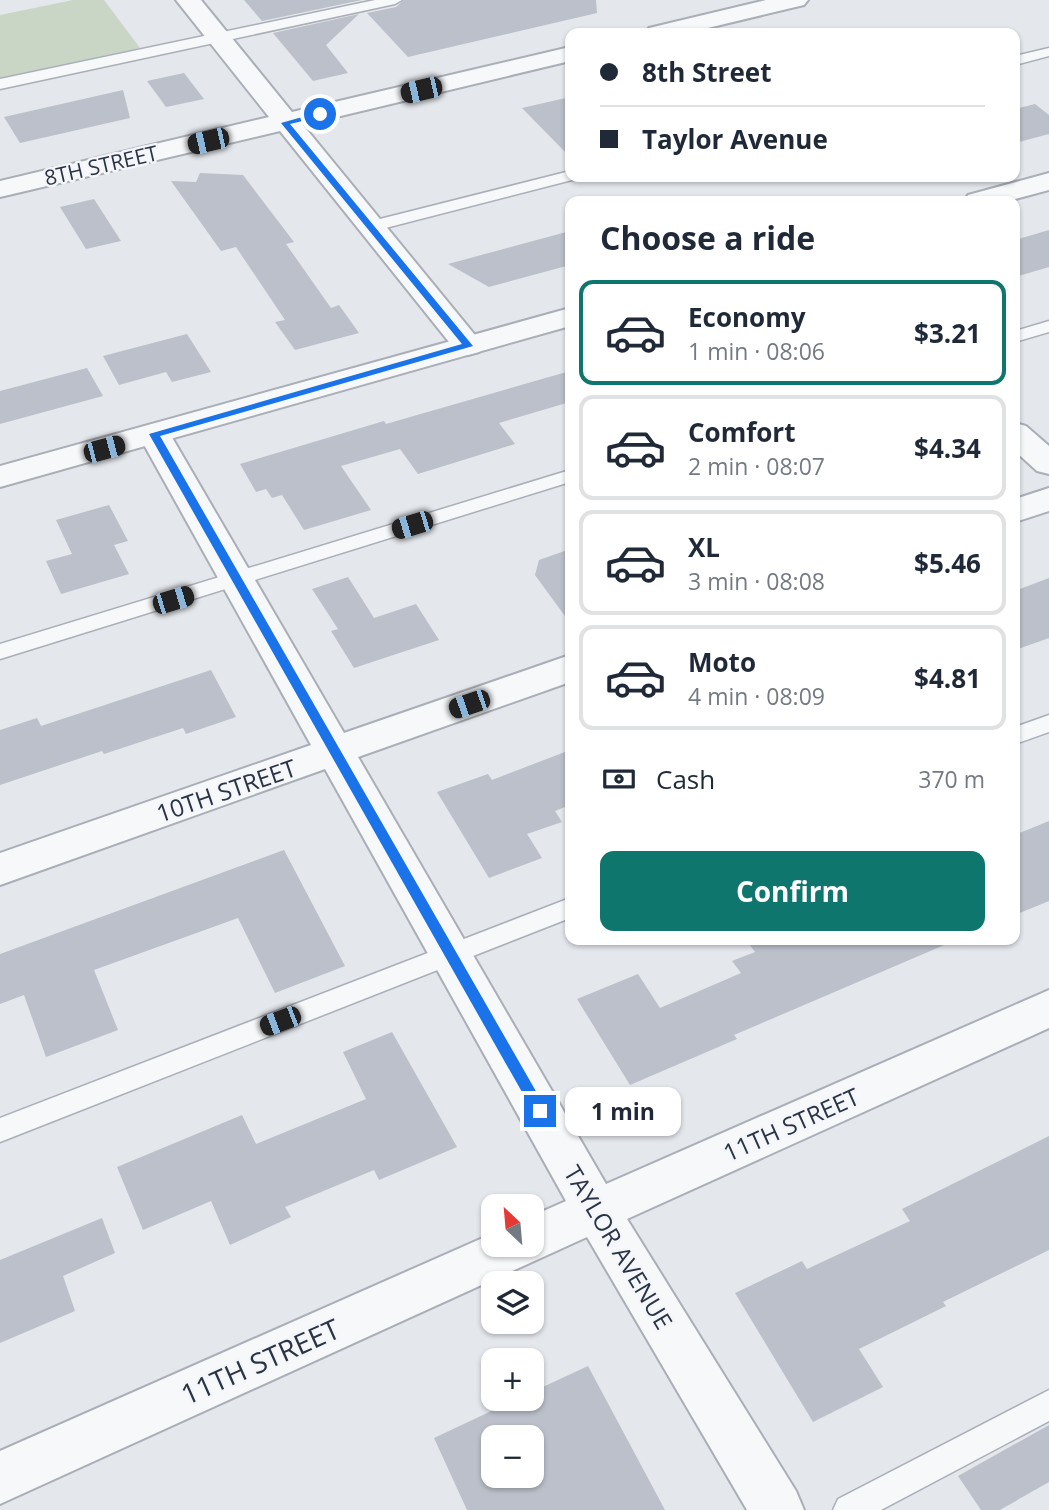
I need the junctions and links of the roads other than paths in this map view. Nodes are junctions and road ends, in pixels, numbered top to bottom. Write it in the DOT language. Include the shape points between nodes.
graph roads {
  1 [pos="188,0"];
  2 [pos="395,0"];
  3 [pos="796,0"];
  4 [pos="679,28"];
  5 [pos="218,37"];
  6 [pos="1049,52"];
  7 [pos="565,55"];
  8 [pos="1020,60"];
  9 [pos="0,84"];
  10 [pos="285,123"];
  11 [pos="565,177"];
  12 [pos="1049,181"];
  13 [pos="0,189"];
  14 [pos="996,196"];
  15 [pos="370,227"];
  16 [pos="565,318"];
  17 [pos="1049,326"];
  18 [pos="1020,335"];
  19 [pos="468,346"];
  20 [pos="154,434"];
  21 [pos="1020,438"];
  22 [pos="1049,464"];
  23 [pos="0,477"];
  24 [pos="565,478"];
  25 [pos="1049,499"];
  26 [pos="1020,509"];
  27 [pos="239,580"];
  28 [pos="0,652"];
  29 [pos="565,670"];
  30 [pos="1049,723"];
  31 [pos="1020,734"];
  32 [pos="334,752"];
  33 [pos="0,869"];
  34 [pos="565,910"];
  35 [pos="451,954"];
  36 [pos="1049,1008"];
  37 [pos="0,1130"];
  38 [pos="596,1210"];
  39 [pos="544,1234"];
  40 [pos="491,1257"];
  41 [pos="1049,1405"];
  42 [pos="0,1478"];
  43 [pos="777,1510"];
  44 [pos="849,1510"];
  1 -- 5 [label="street"];
  2 -- 5 [label="lane"];
  3 -- 4 [label="street"];
  5 -- 9 [label="lane"];
  5 -- 10 [label="street"];
  6 -- 8 [label="lane"];
  7 -- 10 [label="street, 8TH STREET"];
  10 -- 13 [label="street, 8TH STREET"];
  10 -- 15 [label="street"];
  11 -- 15 [label="lane"];
  12 -- 14 [label="street"];
  15 -- 19 [label="street"];
  16 -- 19 [label="street"];
  17 -- 18 [label="lane"];
  19 -- 20 [label="street"];
  20 -- 23 [label="street"];
  20 -- 27 [label="street, TAYLOR AVENUE"];
  21 -- 22 [label="street"];
  24 -- 27 [label="lane"];
  25 -- 26 [label="street"];
  27 -- 28 [label="lane"];
  27 -- 32 [label="street, TAYLOR AVENUE"];
  29 -- 32 [label="street, 10TH STREET"];
  30 -- 31 [label="lane"];
  32 -- 33 [label="street, 10TH STREET"];
  32 -- 35 [label="street, TAYLOR AVENUE"];
  34 -- 35 [label="lane"];
  35 -- 37 [label="lane"];
  35 -- 38 [label="street, TAYLOR AVENUE"];
  36 -- 38 [label="street, 11TH STREET"];
  38 -- 39 [label="street, 11TH STREET"];
  38 -- 43 [label="street, TAYLOR AVENUE"];
  40 -- 42 [label="street, 11TH STREET"];
  41 -- 44 [label="lane"];
}
